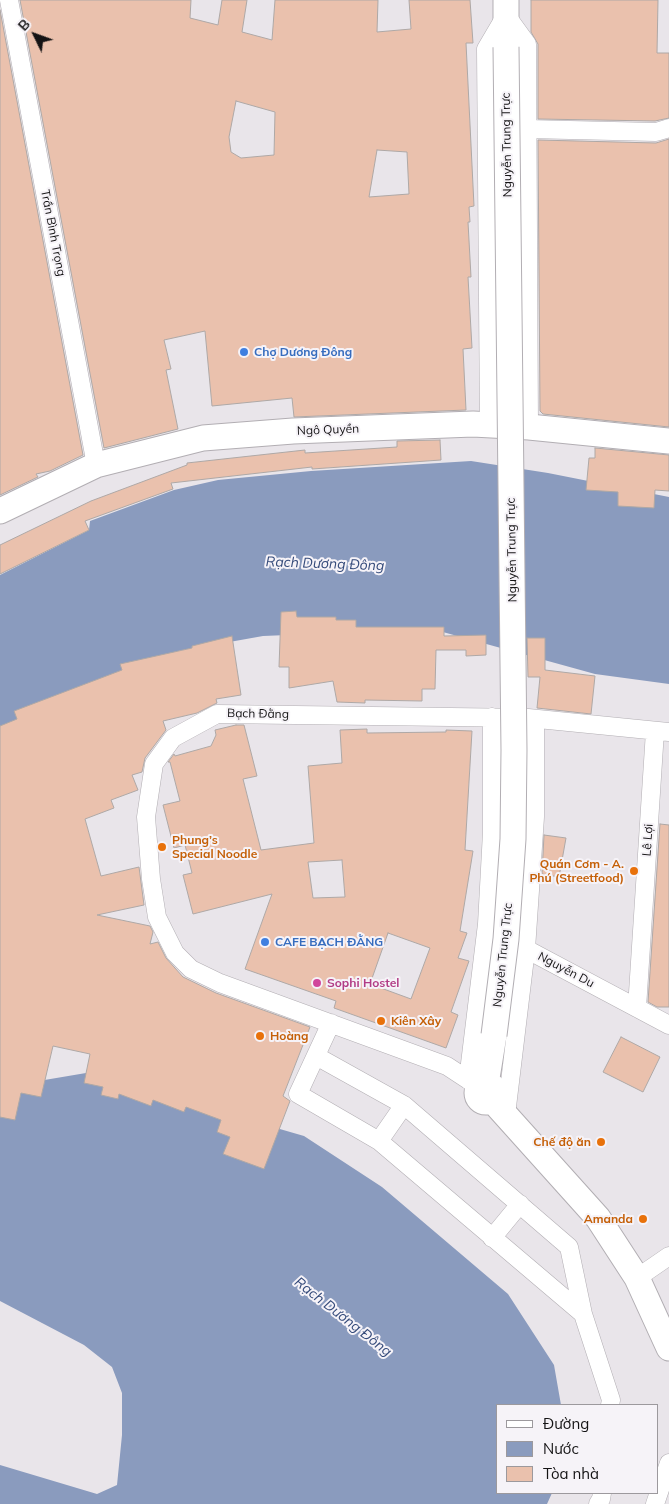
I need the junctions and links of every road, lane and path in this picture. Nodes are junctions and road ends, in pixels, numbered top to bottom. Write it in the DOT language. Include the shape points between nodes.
graph roads {
  1 [pos="9,0"];
  2 [pos="506,8"];
  3 [pos="669,128"];
  4 [pos="527,129"];
  5 [pos="489,425"];
  6 [pos="529,427"];
  7 [pos="669,441"];
  8 [pos="96,465"];
  9 [pos="0,511"];
  10 [pos="492,717"];
  11 [pos="535,719"];
  12 [pos="662,731"];
  13 [pos="526,948"];
  14 [pos="637,1008"];
  15 [pos="331,1023"];
  16 [pos="669,1025"];
  17 [pos="316,1056"];
  18 [pos="486,1093"];
  19 [pos="404,1106"];
  20 [pos="379,1141"];
  21 [pos="520,1204"];
  22 [pos="492,1238"];
  23 [pos="669,1256"];
  24 [pos="637,1278"];
  25 [pos="584,1314"];
  26 [pos="669,1348"];
  27 [pos="610,1404"];
  28 [pos="669,1463"];
  29 [pos="659,1490"];
  1 -- 8 [label="street, Trần Bình Trọng"];
  2 -- 4 [label="street, Nguyễn Trung Trực" via="527,44"];
  2 -- 5 [label="street, Nguyễn Trung Trực" via="486,49"];
  2 -- 18 [label="main road, Nguyễn Trung Trực, bridge" via="513,839 506,939"];
  3 -- 4 [label="street" via="656,132"];
  4 -- 6 [label="street, Nguyễn Trung Trực"];
  5 -- 6 [label="main road, Ngô Quyền"];
  5 -- 8 [label="main road, Ngô Quyền" via="293,431 203,438"];
  6 -- 7 [label="main road, Ngô Quyền"];
  8 -- 9 [label="main road, Ngô Quyền"];
  10 -- 11 [label="street, Bạch Đằng"];
  10 -- 15 [label="street, Bạch Đằng" via="217,714 173,738 154,764 146,818 150,880 157,917 175,953 191,969 220,983"];
  10 -- 18 [label="street"];
  11 -- 12 [label="street, Bạch Đằng"];
  11 -- 13 [label="street, Nguyễn Du" via="535,817"];
  12 -- 14 [label="street, Lê Lợi"];
  13 -- 14 [label="street, Nguyễn Du"];
  13 -- 18 [label="street"];
  14 -- 16 [label="street, Nguyễn Du"];
  15 -- 17 [label="street"];
  15 -- 18 [label="street, Bạch Đằng" via="447,1066"];
  17 -- 19 [label="street"];
  17 -- 20 [label="street" via="298,1094"];
  18 -- 24 [label="main road" via="598,1218"];
  19 -- 20 [label="street"];
  19 -- 21 [label="street"];
  20 -- 22 [label="street"];
  21 -- 22 [label="street"];
  21 -- 25 [label="street" via="568,1247"];
  22 -- 25 [label="street"];
  23 -- 24 [label="street"];
  24 -- 26 [label="main road"];
  25 -- 27 [label="street"];
  28 -- 29 [label="street"];
}
